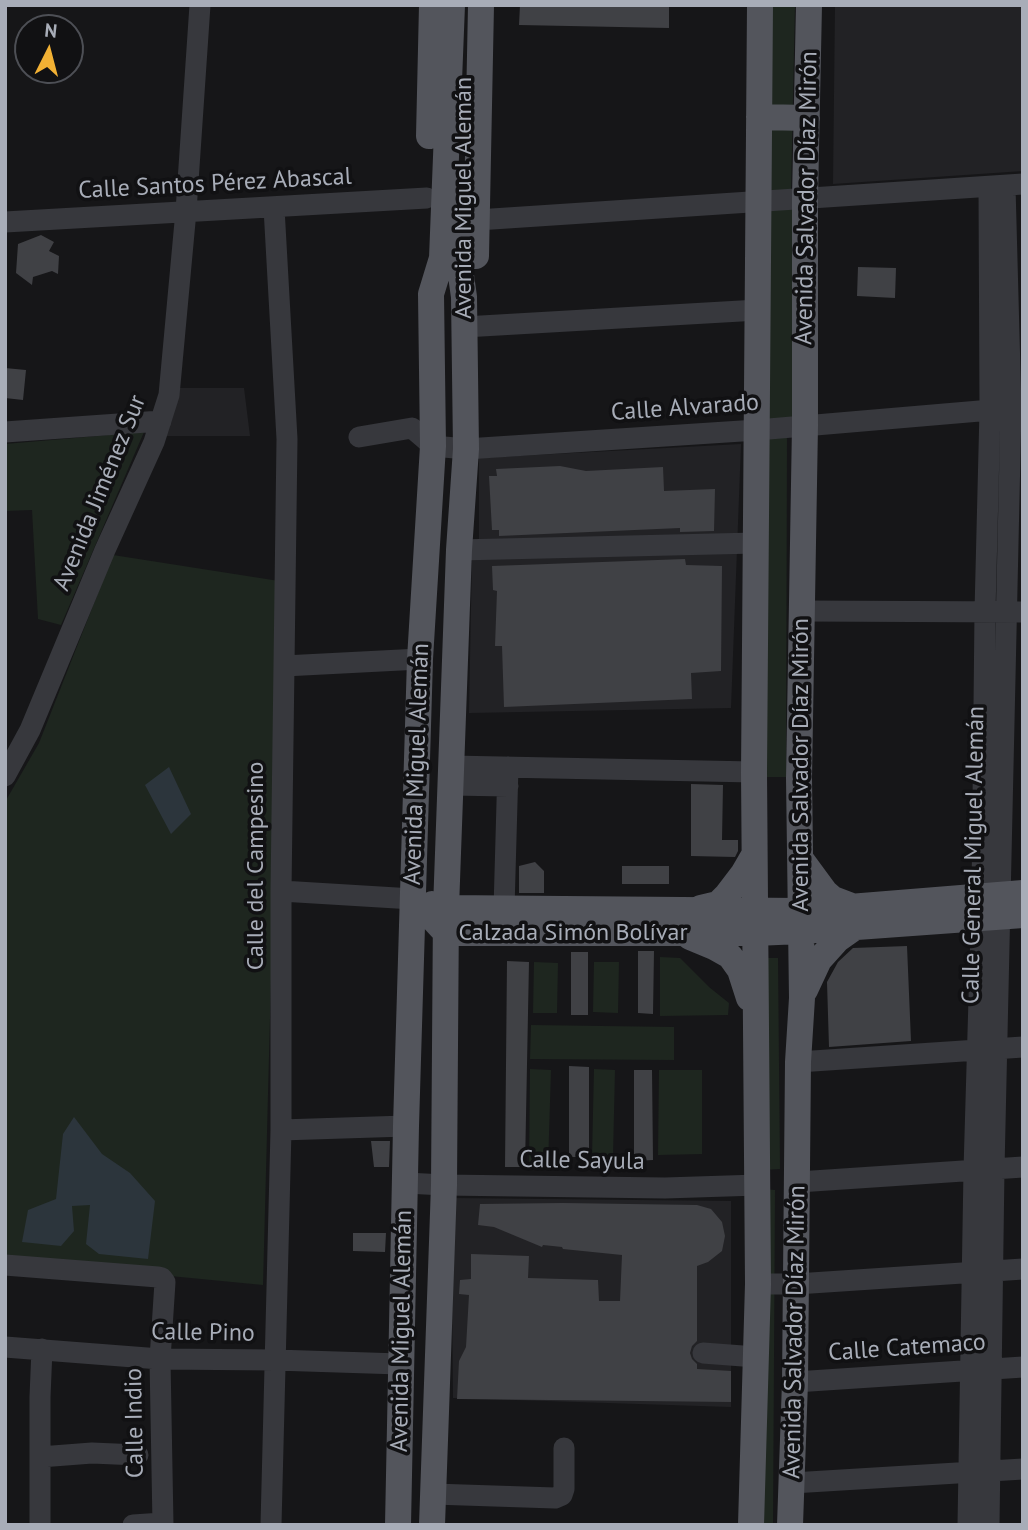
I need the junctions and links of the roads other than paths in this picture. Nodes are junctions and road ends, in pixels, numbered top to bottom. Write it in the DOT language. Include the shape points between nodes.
graph roads {
  1 [pos="200,5"];
  2 [pos="432,5"];
  3 [pos="452,5"];
  4 [pos="464,5"];
  5 [pos="481,5"];
  6 [pos="760,5"];
  7 [pos="809,5"];
  8 [pos="759,117"];
  9 [pos="807,118"];
  10 [pos="1005,186"];
  11 [pos="427,198"];
  12 [pos="805,198"];
  13 [pos="757,202"];
  14 [pos="274,208"];
  15 [pos="186,211"];
  16 [pos="477,220"];
  17 [pos="5,222"];
  18 [pos="430,294"];
  19 [pos="464,297"];
  20 [pos="758,310"];
  21 [pos="464,327"];
  22 [pos="1008,409"];
  23 [pos="161,421"];
  24 [pos="805,425"];
  25 [pos="757,430"];
  26 [pos="5,432"];
  27 [pos="359,437"];
  28 [pos="433,446"];
  29 [pos="466,449"];
  30 [pos="756,543"];
  31 [pos="459,550"];
  32 [pos="802,611"];
  33 [pos="1004,611"];
  34 [pos="419,659"];
  35 [pos="284,666"];
  36 [pos="754,772"];
  37 [pos="451,775"];
  38 [pos="5,776"];
  39 [pos="508,777"];
  40 [pos="754,855"];
  41 [pos="800,858"];
  42 [pos="281,891"];
  43 [pos="413,899"];
  44 [pos="1001,906"];
  45 [pos="504,909"];
  46 [pos="692,911"];
  47 [pos="854,917"];
  48 [pos="446,920"];
  49 [pos="800,921"];
  50 [pos="754,922"];
  51 [pos="671,933"];
  52 [pos="802,998"];
  53 [pos="755,1017"];
  54 [pos="1023,1047"];
  55 [pos="987,1050"];
  56 [pos="798,1062"];
  57 [pos="406,1126"];
  58 [pos="281,1130"];
  59 [pos="1023,1167"];
  60 [pos="984,1169"];
  61 [pos="798,1182"];
  62 [pos="406,1183"];
  63 [pos="444,1185"];
  64 [pos="758,1185"];
  65 [pos="404,1240"];
  66 [pos="441,1242"];
  67 [pos="5,1265"];
  68 [pos="1023,1269"];
  69 [pos="983,1271"];
  70 [pos="796,1283"];
  71 [pos="758,1284"];
  72 [pos="5,1347"];
  73 [pos="42,1349"];
  74 [pos="703,1353"];
  75 [pos="755,1357"];
  76 [pos="160,1359"];
  77 [pos="275,1360"];
  78 [pos="400,1364"];
  79 [pos="1023,1367"];
  80 [pos="981,1369"];
  81 [pos="795,1382"];
  82 [pos="564,1448"];
  83 [pos="138,1455"];
  84 [pos="40,1457"];
  85 [pos="1023,1469"];
  86 [pos="979,1472"];
  87 [pos="792,1483"];
  88 [pos="433,1494"];
  89 [pos="163,1524"];
  90 [pos="40,1525"];
  91 [pos="133,1525"];
  92 [pos="271,1525"];
  93 [pos="398,1525"];
  94 [pos="432,1525"];
  95 [pos="751,1525"];
  96 [pos="790,1525"];
  97 [pos="968,1525"];
  98 [pos="989,1525"];
  1 -- 15 [label="street, Avenida Jiménez Sur"];
  2 -- 11 [label="main road"];
  3 -- 18 [label="main road, Avenida Miguel Alemán" via="442,258"];
  4 -- 19 [label="main road, Avenida Miguel Alemán" via="459,261"];
  5 -- 16 [label="main road"];
  6 -- 8 [label="main road, Avenida Salvador Díaz Mirón"];
  7 -- 9 [label="main road, Avenida Salvador Díaz Mirón"];
  8 -- 9 [label="main road"];
  8 -- 13 [label="main road, Avenida Salvador Díaz Mirón"];
  9 -- 12 [label="main road, Avenida Salvador Díaz Mirón"];
  10 -- 12 [label="street"];
  10 -- 22 [label="street, Calle General Miguel Alemán"];
  11 -- 14 [label="street, Calle Santos Pérez Abascal"];
  11 -- 18 [label="main road"];
  12 -- 13 [label="street"];
  12 -- 24 [label="main road, Avenida Salvador Díaz Mirón"];
  13 -- 16 [label="street"];
  13 -- 20 [label="main road, Avenida Salvador Díaz Mirón"];
  14 -- 15 [label="street, Calle Santos Pérez Abascal"];
  14 -- 35 [label="street, Calle del Campesino" via="287,439"];
  15 -- 17 [label="street, Calle Santos Pérez Abascal"];
  15 -- 23 [label="street, Avenida Jiménez Sur" via="171,381"];
  16 -- 19 [label="main road" via="476,272"];
  18 -- 28 [label="main road, Avenida Miguel Alemán"];
  19 -- 21 [label="main road, Avenida Miguel Alemán"];
  20 -- 21 [label="street"];
  20 -- 25 [label="main road, Avenida Salvador Díaz Mirón"];
  21 -- 29 [label="main road, Avenida Miguel Alemán"];
  22 -- 24 [label="street, Calle Alvarado"];
  22 -- 33 [label="street, Calle General Miguel Alemán"];
  23 -- 26 [label="street"];
  23 -- 38 [label="street, Avenida Jiménez Sur" via="30,730"];
  24 -- 25 [label="street, Calle Alvarado"];
  24 -- 32 [label="main road, Avenida Salvador Díaz Mirón"];
  25 -- 29 [label="street, Calle Alvarado"];
  25 -- 30 [label="main road, Avenida Salvador Díaz Mirón"];
  27 -- 28 [label="street, Calle Alvarado" via="412,428"];
  28 -- 29 [label="street, Calle Alvarado"];
  28 -- 34 [label="main road, Avenida Miguel Alemán"];
  29 -- 31 [label="main road, Avenida Miguel Alemán"];
  30 -- 31 [label="street"];
  30 -- 36 [label="main road, Avenida Salvador Díaz Mirón"];
  31 -- 37 [label="main road, Avenida Miguel Alemán"];
  32 -- 33 [label="street"];
  32 -- 41 [label="main road, Avenida Salvador Díaz Mirón"];
  33 -- 44 [label="street, Calle General Miguel Alemán"];
  34 -- 35 [label="street"];
  34 -- 43 [label="main road, Avenida Miguel Alemán"];
  35 -- 42 [label="street, Calle del Campesino"];
  36 -- 39 [label="street"];
  36 -- 40 [label="main road, Avenida Salvador Díaz Mirón"];
  37 -- 39 [label="street"];
  37 -- 48 [label="main road, Avenida Miguel Alemán"];
  39 -- 45 [label="street"];
  40 -- 46 [label="main road" via="718,904"];
  40 -- 50 [label="main road, Avenida Salvador Díaz Mirón"];
  41 -- 47 [label="main road" via="825,892"];
  41 -- 49 [label="main road, Avenida Salvador Díaz Mirón"];
  42 -- 43 [label="street"];
  42 -- 58 [label="street, Calle del Campesino"];
  43 -- 48 [label="main road, Calzada Simón Bolívar"];
  43 -- 57 [label="main road, Avenida Miguel Alemán"];
  44 -- 47 [label="main road, Calzada Simón Bolívar"];
  44 -- 55 [label="street, Calle General Miguel Alemán"];
  45 -- 46 [label="main road, Calzada Simón Bolívar"];
  45 -- 48 [label="main road, Calzada Simón Bolívar"];
  46 -- 50 [label="main road, Calzada Simón Bolívar"];
  47 -- 49 [label="main road, Calzada Simón Bolívar"];
  47 -- 52 [label="main road" via="819,960"];
  48 -- 51 [label="main road, Calzada Simón Bolívar"];
  48 -- 63 [label="main road, Avenida Miguel Alemán"];
  49 -- 50 [label="main road, Calzada Simón Bolívar"];
  49 -- 52 [label="main road, Avenida Salvador Díaz Mirón"];
  50 -- 51 [label="main road, Calzada Simón Bolívar"];
  50 -- 53 [label="main road, Avenida Salvador Díaz Mirón"];
  51 -- 53 [label="main road" via="730,956 740,970"];
  52 -- 56 [label="main road, Avenida Salvador Díaz Mirón"];
  53 -- 64 [label="main road, Avenida Salvador Díaz Mirón"];
  54 -- 55 [label="street"];
  55 -- 56 [label="street"];
  55 -- 60 [label="street, Calle General Miguel Alemán"];
  56 -- 61 [label="main road, Avenida Salvador Díaz Mirón"];
  57 -- 58 [label="street"];
  57 -- 62 [label="main road, Avenida Miguel Alemán"];
  58 -- 77 [label="street, Calle del Campesino"];
  59 -- 60 [label="street"];
  60 -- 61 [label="street"];
  60 -- 69 [label="street, Calle General Miguel Alemán"];
  61 -- 70 [label="main road, Avenida Salvador Díaz Mirón"];
  62 -- 63 [label="street, Calle Sayula"];
  62 -- 65 [label="main road, Avenida Miguel Alemán"];
  63 -- 64 [label="street, Calle Sayula"];
  63 -- 66 [label="main road, Avenida Miguel Alemán"];
  64 -- 71 [label="main road, Avenida Salvador Díaz Mirón"];
  65 -- 66 [label="main road"];
  65 -- 78 [label="main road, Avenida Miguel Alemán"];
  66 -- 88 [label="main road, Avenida Miguel Alemán"];
  67 -- 76 [label="street, Calle Indio" via="162,1279"];
  68 -- 69 [label="street"];
  69 -- 70 [label="street"];
  69 -- 80 [label="street, Calle General Miguel Alemán"];
  70 -- 71 [label="street"];
  70 -- 81 [label="main road, Avenida Salvador Díaz Mirón"];
  71 -- 75 [label="main road, Avenida Salvador Díaz Mirón"];
  72 -- 73 [label="street, Calle Pino"];
  73 -- 76 [label="street, Calle Pino"];
  73 -- 84 [label="street"];
  74 -- 75 [label="street"];
  75 -- 95 [label="main road, Avenida Salvador Díaz Mirón"];
  76 -- 77 [label="street, Calle Pino"];
  76 -- 89 [label="street, Calle Indio"];
  77 -- 78 [label="street, Calle Pino"];
  77 -- 92 [label="street, Calle del Campesino"];
  78 -- 93 [label="main road, Avenida Miguel Alemán"];
  79 -- 80 [label="street, Calle Catemaco"];
  80 -- 81 [label="street, Calle Catemaco"];
  80 -- 86 [label="street, Calle General Miguel Alemán"];
  81 -- 87 [label="main road, Avenida Salvador Díaz Mirón"];
  82 -- 88 [label="street" via="562,1495"];
  83 -- 84 [label="street"];
  84 -- 90 [label="street"];
  85 -- 86 [label="street"];
  86 -- 87 [label="street"];
  86 -- 97 [label="street, Calle General Miguel Alemán"];
  86 -- 98 [label="street, Calle General Miguel Alemán"];
  87 -- 96 [label="main road, Avenida Salvador Díaz Mirón"];
  88 -- 94 [label="main road, Avenida Miguel Alemán"];
  89 -- 91 [label="street"];
}
